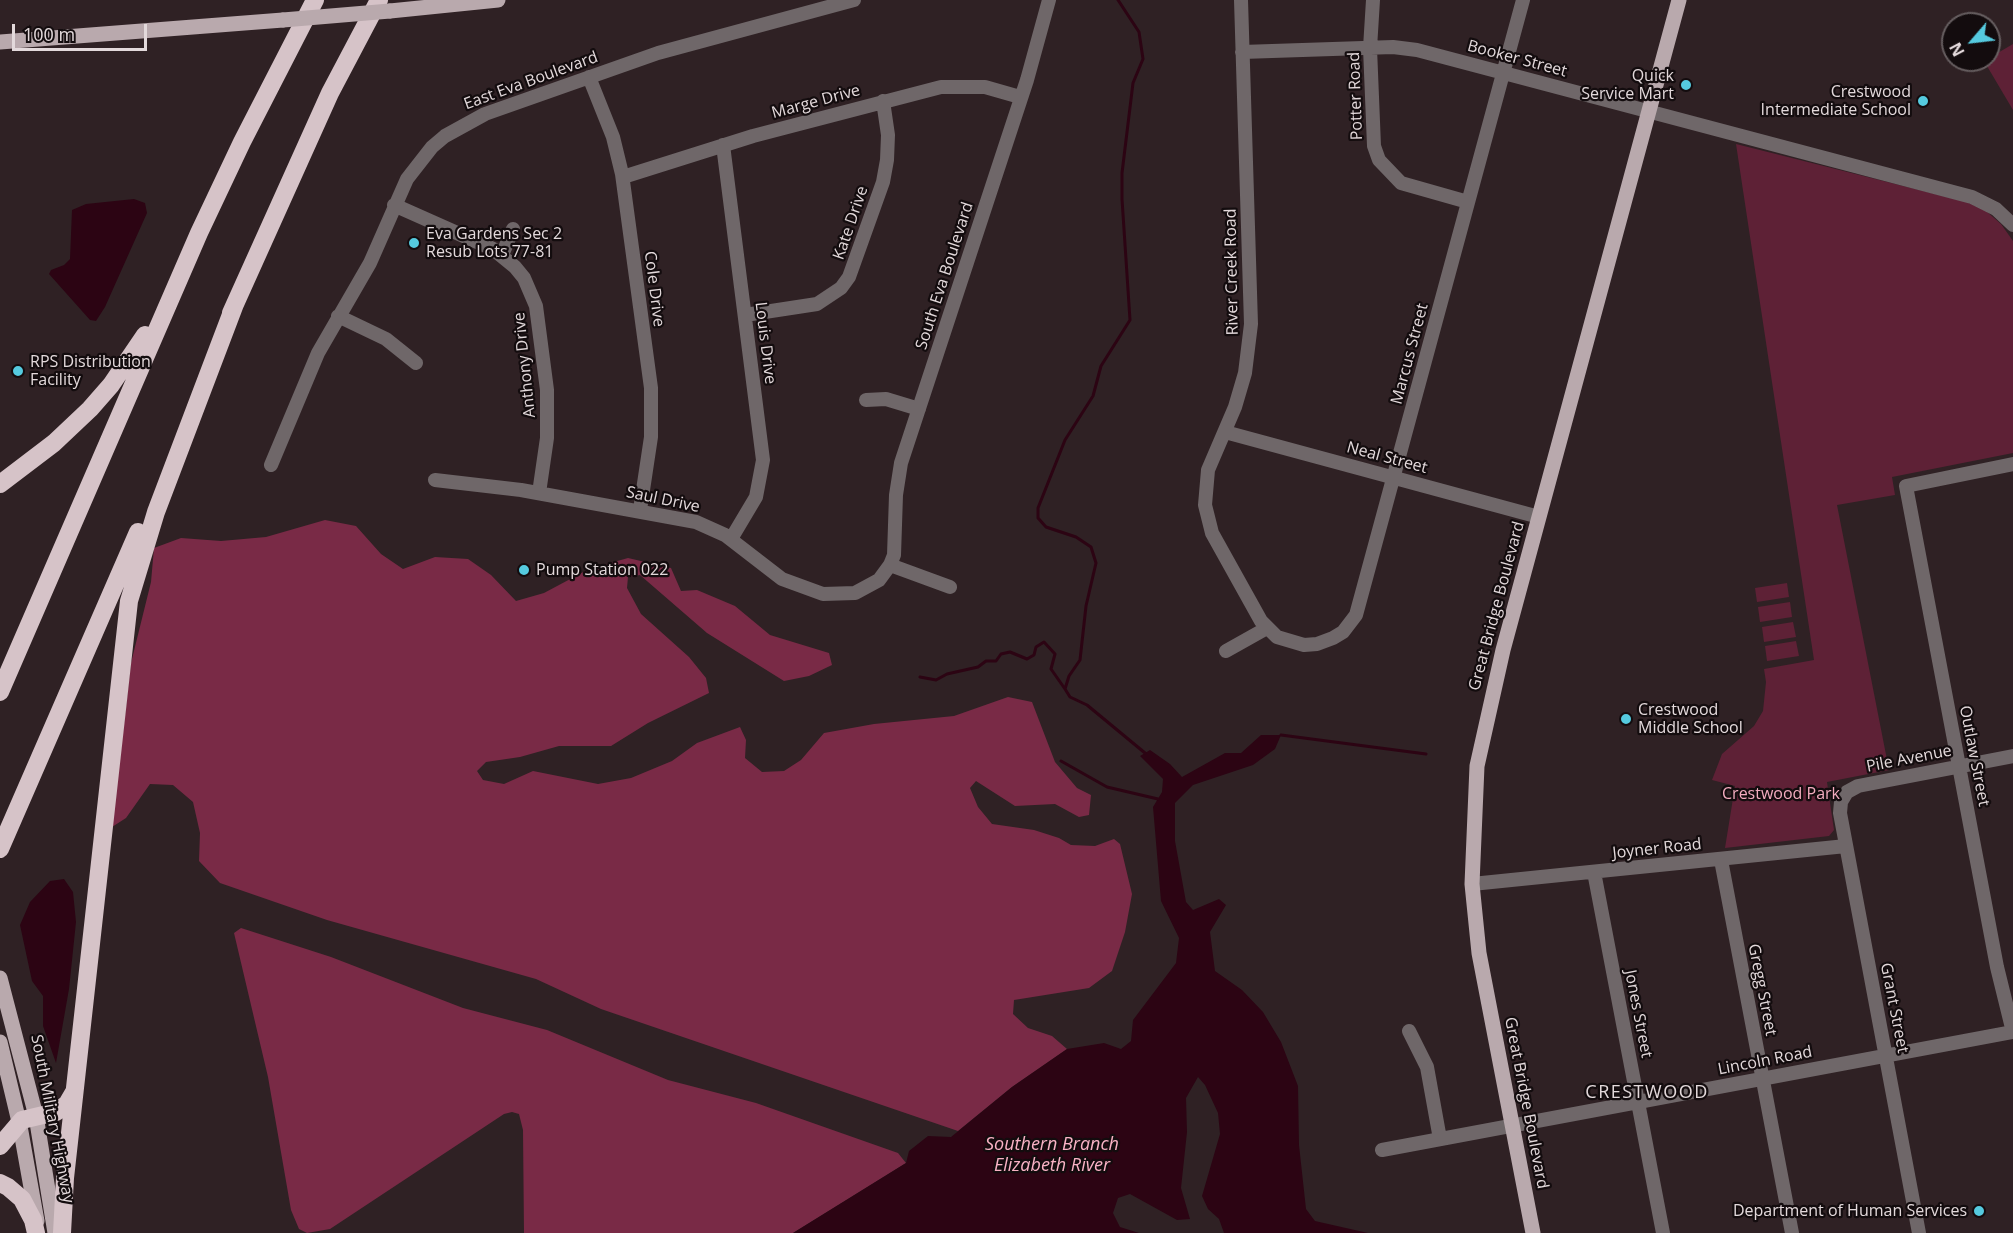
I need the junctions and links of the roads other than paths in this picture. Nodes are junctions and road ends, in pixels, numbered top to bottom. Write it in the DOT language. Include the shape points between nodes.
graph roads {
  1 [pos="315,0"];
  2 [pos="498,0"];
  3 [pos="854,0"];
  4 [pos="1049,0"];
  5 [pos="1241,0"];
  6 [pos="1373,0"];
  7 [pos="1523,0"];
  8 [pos="1679,0"];
  9 [pos="384,6"];
  10 [pos="0,42"];
  11 [pos="1370,48"];
  12 [pos="1242,52"];
  13 [pos="1503,73"];
  14 [pos="589,77"];
  15 [pos="1020,97"];
  16 [pos="883,101"];
  17 [pos="1649,112"];
  18 [pos="723,145"];
  19 [pos="623,177"];
  20 [pos="1468,202"];
  21 [pos="394,205"];
  22 [pos="2013,225"];
  23 [pos="513,229"];
  24 [pos="502,255"];
  25 [pos="172,293"];
  26 [pos="234,304"];
  27 [pos="745,315"];
  28 [pos="338,316"];
  29 [pos="416,363"];
  30 [pos="866,400"];
  31 [pos="919,409"];
  32 [pos="1225,432"];
  33 [pos="2013,464"];
  34 [pos="271,465"];
  35 [pos="1394,477"];
  36 [pos="435,480"];
  37 [pos="0,484"];
  38 [pos="539,493"];
  39 [pos="640,510"];
  40 [pos="1539,517"];
  41 [pos="731,539"];
  42 [pos="891,565"];
  43 [pos="950,587"];
  44 [pos="1267,628"];
  45 [pos="1226,651"];
  46 [pos="0,692"];
  47 [pos="2013,756"];
  48 [pos="1959,766"];
  49 [pos="1847,792"];
  50 [pos="1846,846"];
  51 [pos="0,849"];
  52 [pos="1721,860"];
  53 [pos="1594,872"];
  54 [pos="1472,884"];
  55 [pos="0,978"];
  56 [pos="1410,1031"];
  57 [pos="2013,1032"];
  58 [pos="0,1042"];
  59 [pos="1886,1055"];
  60 [pos="1762,1079"];
  61 [pos="74,1092"];
  62 [pos="1639,1102"];
  63 [pos="36,1116"];
  64 [pos="20,1126"];
  65 [pos="1513,1126"];
  66 [pos="1440,1139"];
  67 [pos="0,1146"];
  68 [pos="1382,1150"];
  69 [pos="0,1183"];
  70 [pos="38,1233"];
  71 [pos="55,1233"];
  72 [pos="62,1233"];
  73 [pos="1533,1233"];
  74 [pos="1663,1233"];
  75 [pos="1792,1233"];
  76 [pos="1919,1233"];
  1 -- 25 [label="highway" via="242,142"];
  2 -- 9 [label="main road"];
  3 -- 14 [label="street, East Eva Boulevard" via="658,53"];
  4 -- 15 [label="street, South Eva Boulevard"];
  5 -- 12 [label="street, River Creek Road"];
  6 -- 11 [label="street, Potter Road"];
  7 -- 13 [label="street, Marcus Street"];
  8 -- 17 [label="main road, Great Bridge Boulevard"];
  9 -- 10 [label="main road, bridge" via="283,20"];
  9 -- 26 [label="highway" via="330,93"];
  11 -- 12 [label="street, Booker Street"];
  11 -- 13 [label="street, Booker Street" via="1417,50"];
  11 -- 20 [label="street, Potter Road" via="1374,146 1379,160 1401,183"];
  12 -- 32 [label="street, River Creek Road" via="1251,324 1245,373"];
  13 -- 17 [label="street, Booker Street"];
  13 -- 20 [label="street, Marcus Street"];
  14 -- 19 [label="street, Cole Drive" via="613,137"];
  14 -- 21 [label="street, East Eva Boulevard" via="476,118 445,136 417,165"];
  15 -- 16 [label="street, Marge Drive" via="985,87 954,86"];
  15 -- 31 [label="street, South Eva Boulevard"];
  16 -- 18 [label="street, Marge Drive"];
  16 -- 27 [label="street, Kate Drive" via="888,135 883,182 849,277 835,293 817,304"];
  17 -- 22 [label="street, Booker Street" via="1972,197 1996,208"];
  17 -- 40 [label="main road, Great Bridge Boulevard"];
  18 -- 19 [label="street, Marge Drive"];
  18 -- 27 [label="street, Louis Drive"];
  19 -- 39 [label="street, Cole Drive" via="651,388 651,436"];
  20 -- 35 [label="street, Marcus Street"];
  21 -- 24 [label="street, Anthony Drive"];
  21 -- 28 [label="street, East Eva Boulevard" via="370,263"];
  23 -- 24 [label="street"];
  24 -- 38 [label="street, Anthony Drive" via="524,278 537,314 548,415"];
  25 -- 37 [label="highway" via="130,358 90,409 54,443"];
  25 -- 46 [label="highway"];
  26 -- 51 [label="highway"];
  26 -- 61 [label="highway" via="156,512 129,602"];
  27 -- 41 [label="street, Louis Drive" via="763,460 756,497"];
  28 -- 29 [label="street" via="386,339"];
  28 -- 34 [label="street, East Eva Boulevard" via="318,353"];
  30 -- 31 [label="street" via="886,399"];
  31 -- 42 [label="street, South Eva Boulevard" via="898,478"];
  32 -- 35 [label="street, Neal Street"];
  32 -- 44 [label="street, River Creek Road" via="1208,470 1207,518"];
  33 -- 48 [label="street, Outlaw Street" via="1906,486"];
  35 -- 40 [label="street, Neal Street"];
  35 -- 44 [label="street, Marcus Street" via="1359,603 1347,626 1325,642 1304,645 1277,637"];
  36 -- 38 [label="street, Saul Drive"];
  38 -- 39 [label="street, Saul Drive"];
  39 -- 41 [label="street, Saul Drive" via="696,522"];
  40 -- 54 [label="main road, Great Bridge Boulevard" via="1480,749 1474,797"];
  41 -- 42 [label="street, Saul Drive" via="782,579 823,594 842,595 869,587"];
  42 -- 43 [label="street"];
  44 -- 45 [label="street"];
  47 -- 48 [label="street, Pile Avenue"];
  48 -- 49 [label="street, Pile Avenue" via="1858,786"];
  48 -- 57 [label="street, Outlaw Street"];
  49 -- 50 [label="street, Grant Street" via="1840,813"];
  50 -- 52 [label="street, Joyner Road"];
  50 -- 59 [label="street, Grant Street"];
  52 -- 53 [label="street, Joyner Road"];
  52 -- 60 [label="street, Gregg Street"];
  53 -- 54 [label="street, Joyner Road"];
  53 -- 62 [label="street, Jones Street"];
  54 -- 65 [label="main road, Great Bridge Boulevard" via="1479,953"];
  55 -- 63 [label="main road, South Military Highway"];
  56 -- 66 [label="street" via="1427,1067"];
  57 -- 59 [label="street, Lincoln Road"];
  58 -- 64 [label="main road, South Military Highway"];
  59 -- 60 [label="street, Lincoln Road"];
  59 -- 76 [label="street, Grant Street"];
  60 -- 62 [label="street, Lincoln Road"];
  60 -- 75 [label="street, Gregg Street"];
  61 -- 63 [label="highway" via="63,1108"];
  61 -- 72 [label="highway"];
  62 -- 65 [label="street, Lincoln Road"];
  62 -- 74 [label="street, Jones Street"];
  63 -- 64 [label="highway" via="22,1120"];
  63 -- 71 [label="main road, South Military Highway"];
  64 -- 67 [label="highway"];
  64 -- 70 [label="main road, South Military Highway"];
  65 -- 66 [label="street, Lincoln Road"];
  65 -- 73 [label="main road, Great Bridge Boulevard"];
  66 -- 68 [label="street, Lincoln Road"];
  69 -- 70 [label="highway" via="22,1199"];
}
